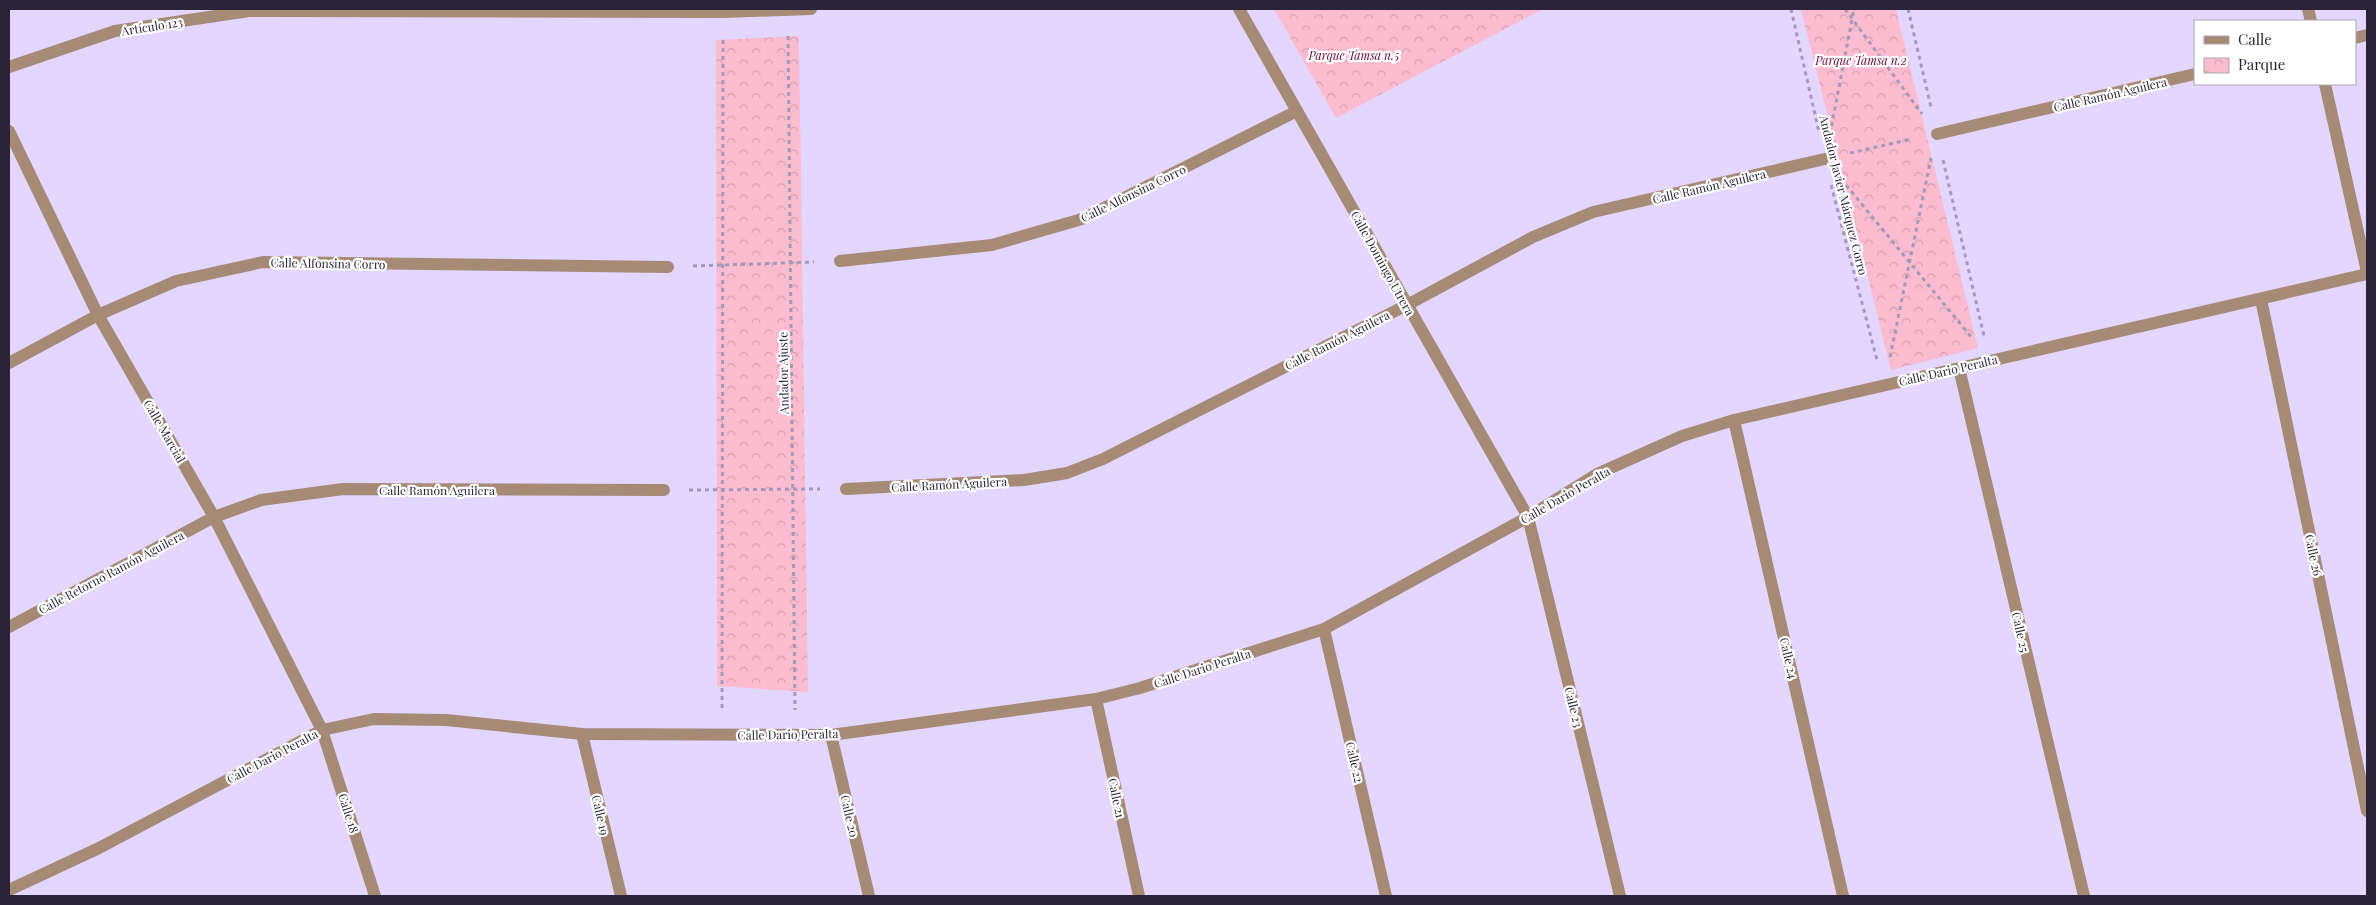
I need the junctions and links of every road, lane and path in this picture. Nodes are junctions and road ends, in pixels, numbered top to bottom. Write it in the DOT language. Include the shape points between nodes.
graph roads {
  1 [pos="811,9"];
  2 [pos="1239,9"];
  3 [pos="1791,9"];
  4 [pos="1845,9"];
  5 [pos="1854,9"];
  6 [pos="1908,9"];
  7 [pos="788,11"];
  8 [pos="723,12"];
  9 [pos="1852,18"];
  10 [pos="9,67"];
  11 [pos="2194,74"];
  12 [pos="2325,85"];
  13 [pos="1297,111"];
  14 [pos="9,131"];
  15 [pos="1937,134"];
  16 [pos="1825,159"];
  17 [pos="840,261"];
  18 [pos="1910,261"];
  19 [pos="790,263"];
  20 [pos="722,265"];
  21 [pos="668,267"];
  22 [pos="2367,273"];
  23 [pos="2261,299"];
  24 [pos="1407,304"];
  25 [pos="98,315"];
  26 [pos="1990,361"];
  27 [pos="9,363"];
  28 [pos="1959,368"];
  29 [pos="1884,385"];
  30 [pos="1734,420"];
  31 [pos="793,489"];
  32 [pos="846,489"];
  33 [pos="664,490"];
  34 [pos="722,490"];
  35 [pos="214,517"];
  36 [pos="1528,517"];
  37 [pos="9,627"];
  38 [pos="1324,629"];
  39 [pos="1096,699"];
  40 [pos="322,730"];
  41 [pos="582,734"];
  42 [pos="722,735"];
  43 [pos="796,735"];
  44 [pos="831,735"];
  45 [pos="2367,811"];
  46 [pos="9,890"];
  47 [pos="375,896"];
  48 [pos="620,896"];
  49 [pos="869,896"];
  50 [pos="1138,896"];
  51 [pos="1386,896"];
  52 [pos="1620,896"];
  53 [pos="1843,896"];
  54 [pos="2084,896"];
  1 -- 7 [label="street, Artículo 123"];
  2 -- 13 [label="street, Calle Domingo Utrera"];
  3 -- 16 [label="path, Andador Javier Márquez Corro"];
  4 -- 9 [label="path"];
  5 -- 9 [label="path"];
  6 -- 15 [label="path"];
  7 -- 8 [label="street, Artículo 123"];
  7 -- 19 [label="path, Andador Ajuste"];
  8 -- 10 [label="street, Artículo 123" via="249,11 115,31"];
  8 -- 20 [label="path"];
  9 -- 15 [label="path"];
  9 -- 16 [label="path"];
  11 -- 15 [label="street, Calle Ramón Aguilera"];
  12 -- 22 [label="street"];
  13 -- 17 [label="street, Calle Alfonsina Corro" via="1082,219 992,245"];
  13 -- 24 [label="street, Calle Domingo Utrera"];
  14 -- 25 [label="street, Calle Marcial"];
  15 -- 16 [label="path"];
  15 -- 18 [label="path"];
  15 -- 26 [label="path"];
  16 -- 18 [label="path"];
  16 -- 24 [label="street, Calle Ramón Aguilera" via="1594,212 1533,237"];
  16 -- 29 [label="path, Andador Javier Márquez Corro"];
  17 -- 19 [label="path"];
  18 -- 26 [label="path"];
  18 -- 29 [label="path"];
  19 -- 20 [label="path"];
  19 -- 31 [label="path, Andador Ajuste"];
  20 -- 21 [label="path"];
  20 -- 34 [label="path"];
  21 -- 25 [label="street, Calle Alfonsina Corro" via="263,262 176,281"];
  22 -- 23 [label="street, Calle Dario Peralta"];
  23 -- 26 [label="street, Calle Dario Peralta"];
  23 -- 45 [label="street, Calle 26"];
  24 -- 32 [label="street, Calle Ramón Aguilera" via="1103,459 1067,473 1024,480"];
  24 -- 36 [label="street, Calle Domingo Utrera"];
  25 -- 27 [label="street, Calle Alfonsina Corro"];
  25 -- 35 [label="street, Calle Marcial"];
  26 -- 28 [label="street, Calle Dario Peralta"];
  28 -- 29 [label="street, Calle Dario Peralta"];
  28 -- 54 [label="street, Calle 25"];
  29 -- 30 [label="street, Calle Dario Peralta"];
  30 -- 36 [label="street, Calle Dario Peralta" via="1682,436 1597,474"];
  30 -- 53 [label="street, Calle 24"];
  31 -- 32 [label="path"];
  31 -- 34 [label="path"];
  31 -- 43 [label="path, Andador Ajuste"];
  33 -- 34 [label="path"];
  33 -- 35 [label="street, Calle Ramón Aguilera" via="344,490 261,500"];
  34 -- 42 [label="path"];
  35 -- 37 [label="street, Calle Retorno Ramón Aguilera"];
  35 -- 40 [label="street, Calle Marcial"];
  36 -- 38 [label="street, Calle Dario Peralta"];
  36 -- 52 [label="street, Calle 23"];
  38 -- 39 [label="street, Calle Dario Peralta"];
  38 -- 51 [label="street, Calle 22"];
  39 -- 44 [label="street, Calle Dario Peralta"];
  39 -- 50 [label="street, Calle 21"];
  40 -- 41 [label="street, Calle Dario Peralta" via="374,718 446,720"];
  40 -- 46 [label="street, Calle Dario Peralta" via="99,848"];
  40 -- 47 [label="street, Calle 18"];
  41 -- 42 [label="street, Calle Dario Peralta"];
  41 -- 48 [label="street, Calle 19"];
  42 -- 43 [label="street, Calle Dario Peralta"];
  43 -- 44 [label="street, Calle Dario Peralta"];
  44 -- 49 [label="street, Calle 20"];
}
